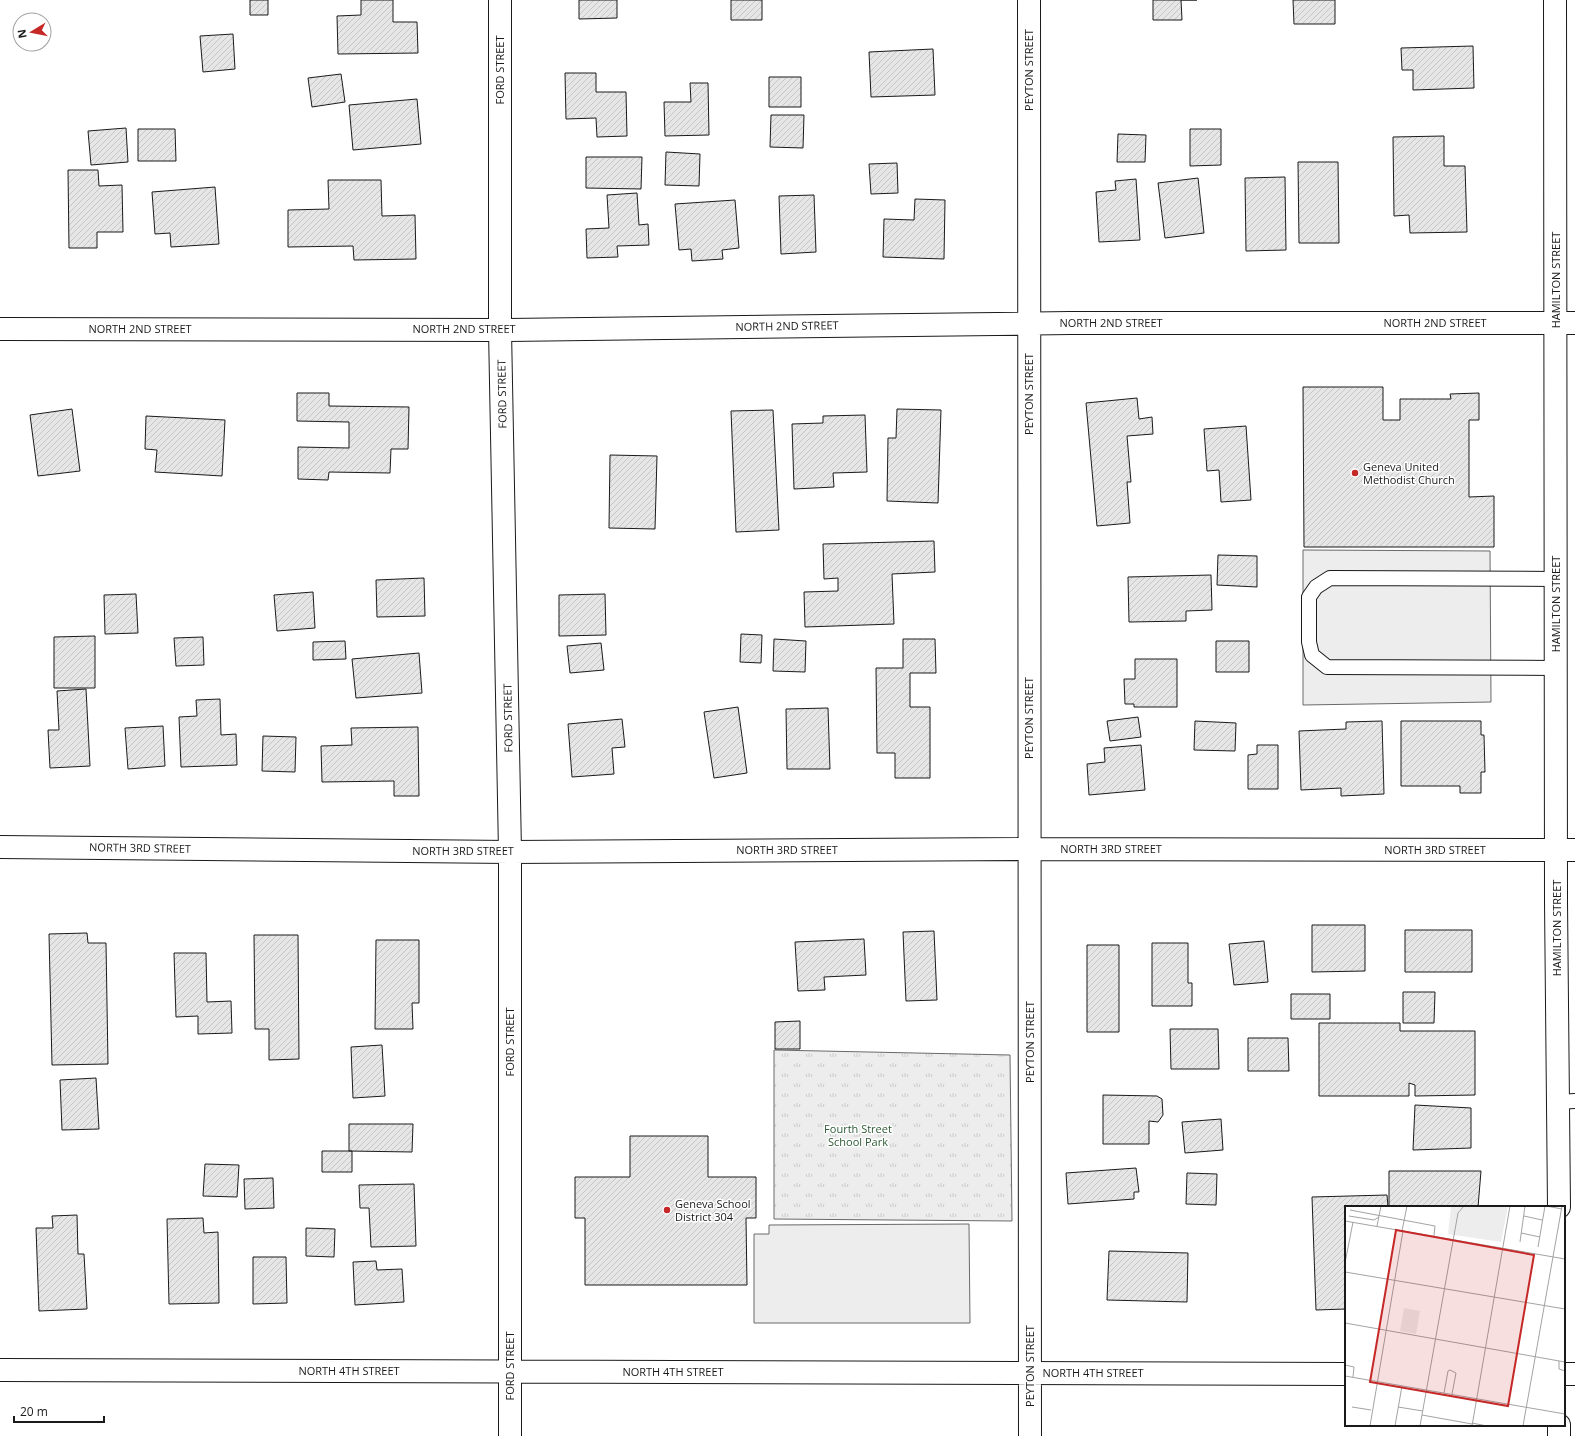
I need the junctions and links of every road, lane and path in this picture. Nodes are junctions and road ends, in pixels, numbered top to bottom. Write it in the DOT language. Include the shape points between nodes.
graph roads {
  1 [pos="500,0"];
  2 [pos="1029,0"];
  3 [pos="1555,0"];
  4 [pos="1029,323"];
  5 [pos="1566,323"];
  6 [pos="0,329"];
  7 [pos="500,330"];
  8 [pos="1556,579"];
  9 [pos="1556,668"];
  10 [pos="0,847"];
  11 [pos="1030,849"];
  12 [pos="1566,850"];
  13 [pos="510,852"];
  14 [pos="1566,1102"];
  15 [pos="1559,1206"];
  16 [pos="0,1370"];
  17 [pos="510,1372"];
  18 [pos="1030,1373"];
  19 [pos="1345,1374"];
  20 [pos="510,1436"];
  21 [pos="1030,1436"];
  1 -- 7 [label="street, FORD STREET"];
  2 -- 4 [label="street, PEYTON STREET"];
  3 -- 5 [label="street, HAMILTON STREET"];
  4 -- 5 [label="street, NORTH 2ND STREET"];
  4 -- 7 [label="street, NORTH 2ND STREET"];
  4 -- 11 [label="street, PEYTON STREET"];
  5 -- 8 [label="street, HAMILTON STREET"];
  6 -- 7 [label="street, NORTH 2ND STREET"];
  7 -- 13 [label="street, FORD STREET"];
  8 -- 9 [label="street, HAMILTON STREET"];
  8 -- 9 [label="lane" via="1330,578 1316,587 1309,597 1309,642 1312,655 1327,667"];
  9 -- 12 [label="street, HAMILTON STREET"];
  10 -- 13 [label="street, NORTH 3RD STREET"];
  11 -- 12 [label="street, NORTH 3RD STREET"];
  11 -- 13 [label="street, NORTH 3RD STREET"];
  11 -- 18 [label="street, PEYTON STREET"];
  12 -- 14 [label="street, HAMILTON STREET"];
  13 -- 17 [label="street, FORD STREET"];
  14 -- 15 [label="street, HAMILTON STREET"];
  16 -- 17 [label="street, NORTH 4TH STREET"];
  17 -- 18 [label="street, NORTH 4TH STREET"];
  17 -- 20 [label="street, FORD STREET"];
  18 -- 19 [label="street, NORTH 4TH STREET"];
  18 -- 21 [label="street, PEYTON STREET"];
}
